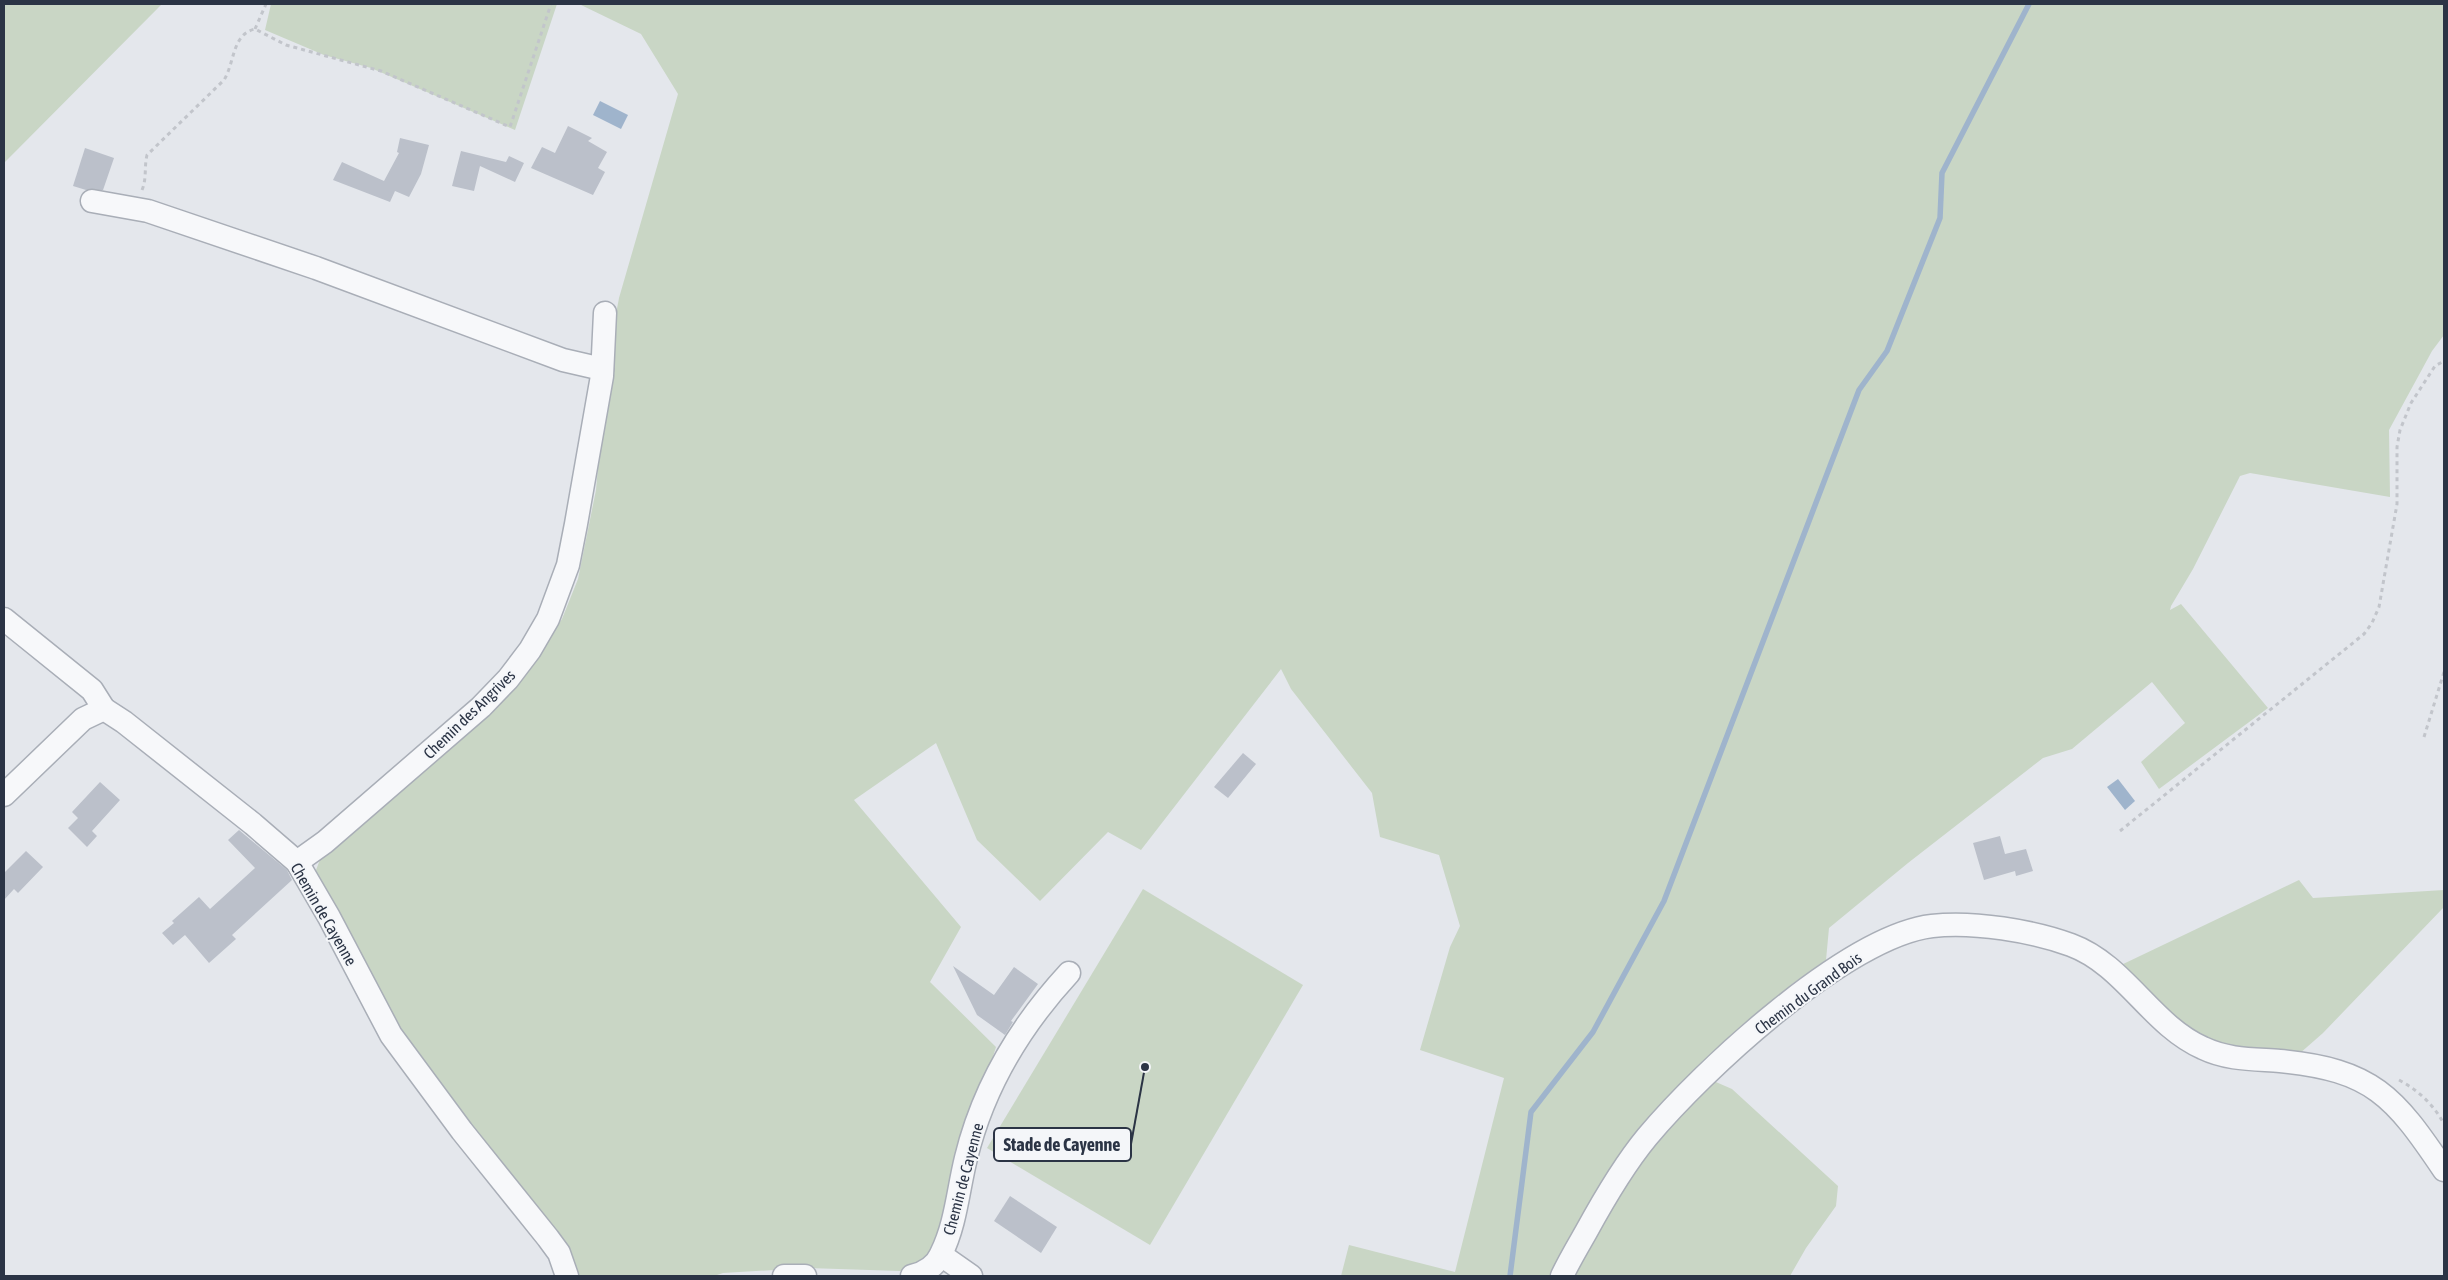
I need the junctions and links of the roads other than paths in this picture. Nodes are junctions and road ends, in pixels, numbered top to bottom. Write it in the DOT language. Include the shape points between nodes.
graph roads {
  1 [pos="92,201"];
  2 [pos="605,313"];
  3 [pos="602,369"];
  4 [pos="4,619"];
  5 [pos="104,709"];
  6 [pos="4,795"];
  7 [pos="297,862"];
  8 [pos="1069,973"];
  9 [pos="2444,1170"];
  10 [pos="941,1255"];
  11 [pos="567,1276"];
  12 [pos="784,1276"];
  13 [pos="805,1276"];
  14 [pos="912,1276"];
  15 [pos="972,1276"];
  16 [pos="1562,1276"];
  1 -- 3 [label="street" via="148,212 316,268 563,360"];
  2 -- 3 [label="street, Chemin des Angrives"];
  3 -- 7 [label="street, Chemin des Angrives" via="568,564 548,619 530,650 508,680 481,706 325,842"];
  4 -- 5 [label="street" via="92,690"];
  5 -- 6 [label="street" via="83,719"];
  5 -- 7 [label="street, Chemin de Cayenne"];
  7 -- 11 [label="street, Chemin de Cayenne" via="391,1035 559,1253"];
  8 -- 10 [label="street, Chemin de Cayenne" via="1029,1020 990,1090 975,1126 951,1230"];
  9 -- 16 [label="street, Chemin du Grand Bois" via="2390,1099 2362,1079 2312,1064 2236,1058 2199,1047 2162,1022 2108,968 2074,946 2004,929 1932,926 1908,932 1850,958 1767,1020 1712,1069 1646,1138 1617,1178"];
  10 -- 14 [label="street, Chemin de Cayenne" via="934,1265"];
  10 -- 15 [label="street"];
  12 -- 13 [label="street"];
}
